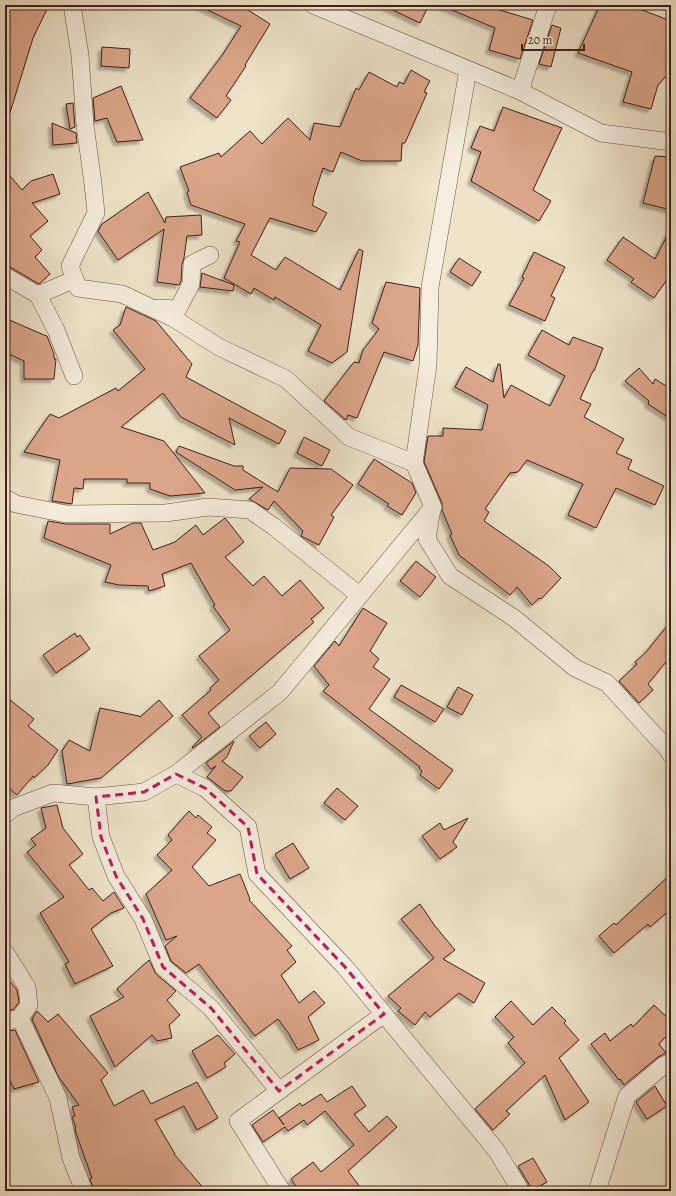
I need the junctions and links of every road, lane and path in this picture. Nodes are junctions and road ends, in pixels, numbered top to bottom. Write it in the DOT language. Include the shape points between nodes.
graph roads {
  1 [pos="72,5"];
  2 [pos="313,5"];
  3 [pos="548,5"];
  4 [pos="468,70"];
  5 [pos="520,91"];
  6 [pos="671,142"];
  7 [pos="210,255"];
  8 [pos="5,276"];
  9 [pos="75,279"];
  10 [pos="38,295"];
  11 [pos="149,308"];
  12 [pos="74,376"];
  13 [pos="414,463"];
  14 [pos="5,498"];
  15 [pos="433,507"];
  16 [pos="359,594"];
  17 [pos="671,753"];
  18 [pos="176,774"];
  19 [pos="96,797"];
  20 [pos="5,815"];
  21 [pos="5,952"];
  22 [pos="384,1014"];
  23 [pos="12,1020"];
  24 [pos="671,1062"];
  25 [pos="279,1091"];
  26 [pos="84,1191"];
  27 [pos="282,1191"];
  28 [pos="521,1191"];
  29 [pos="597,1191"];
  1 -- 9 [label="street" via="80,55 84,125 96,213 70,266"];
  2 -- 4 [label="street"];
  3 -- 5 [label="street"];
  4 -- 5 [label="street"];
  4 -- 13 [label="street" via="430,287 428,365"];
  5 -- 6 [label="street" via="601,133"];
  7 -- 11 [label="street" via="192,264 191,284 178,309"];
  8 -- 10 [label="street"];
  9 -- 10 [label="street"];
  9 -- 11 [label="street" via="78,288 122,294"];
  10 -- 12 [label="street" via="56,330"];
  11 -- 13 [label="street" via="173,318 219,347 286,379 349,437"];
  13 -- 15 [label="street"];
  14 -- 16 [label="street" via="16,504 66,514 166,513 208,507 250,510"];
  15 -- 16 [label="street"];
  15 -- 17 [label="street" via="427,539 450,576 514,618 575,668 608,683"];
  16 -- 18 [label="street" via="280,692"];
  18 -- 19 [label="street" via="144,792"];
  18 -- 22 [label="street" via="205,788 248,827 257,874 345,968"];
  19 -- 20 [label="street" via="53,793 13,808"];
  19 -- 25 [label="street" via="102,837 116,876 143,919 163,967 211,1008"];
  21 -- 23 [label="street" via="27,987 29,1005"];
  22 -- 25 [label="street"];
  22 -- 28 [label="street" via="496,1150"];
  23 -- 26 [label="street" via="58,1098 71,1158"];
  24 -- 29 [label="street" via="627,1096"];
  25 -- 27 [label="street" via="238,1121"];
}
